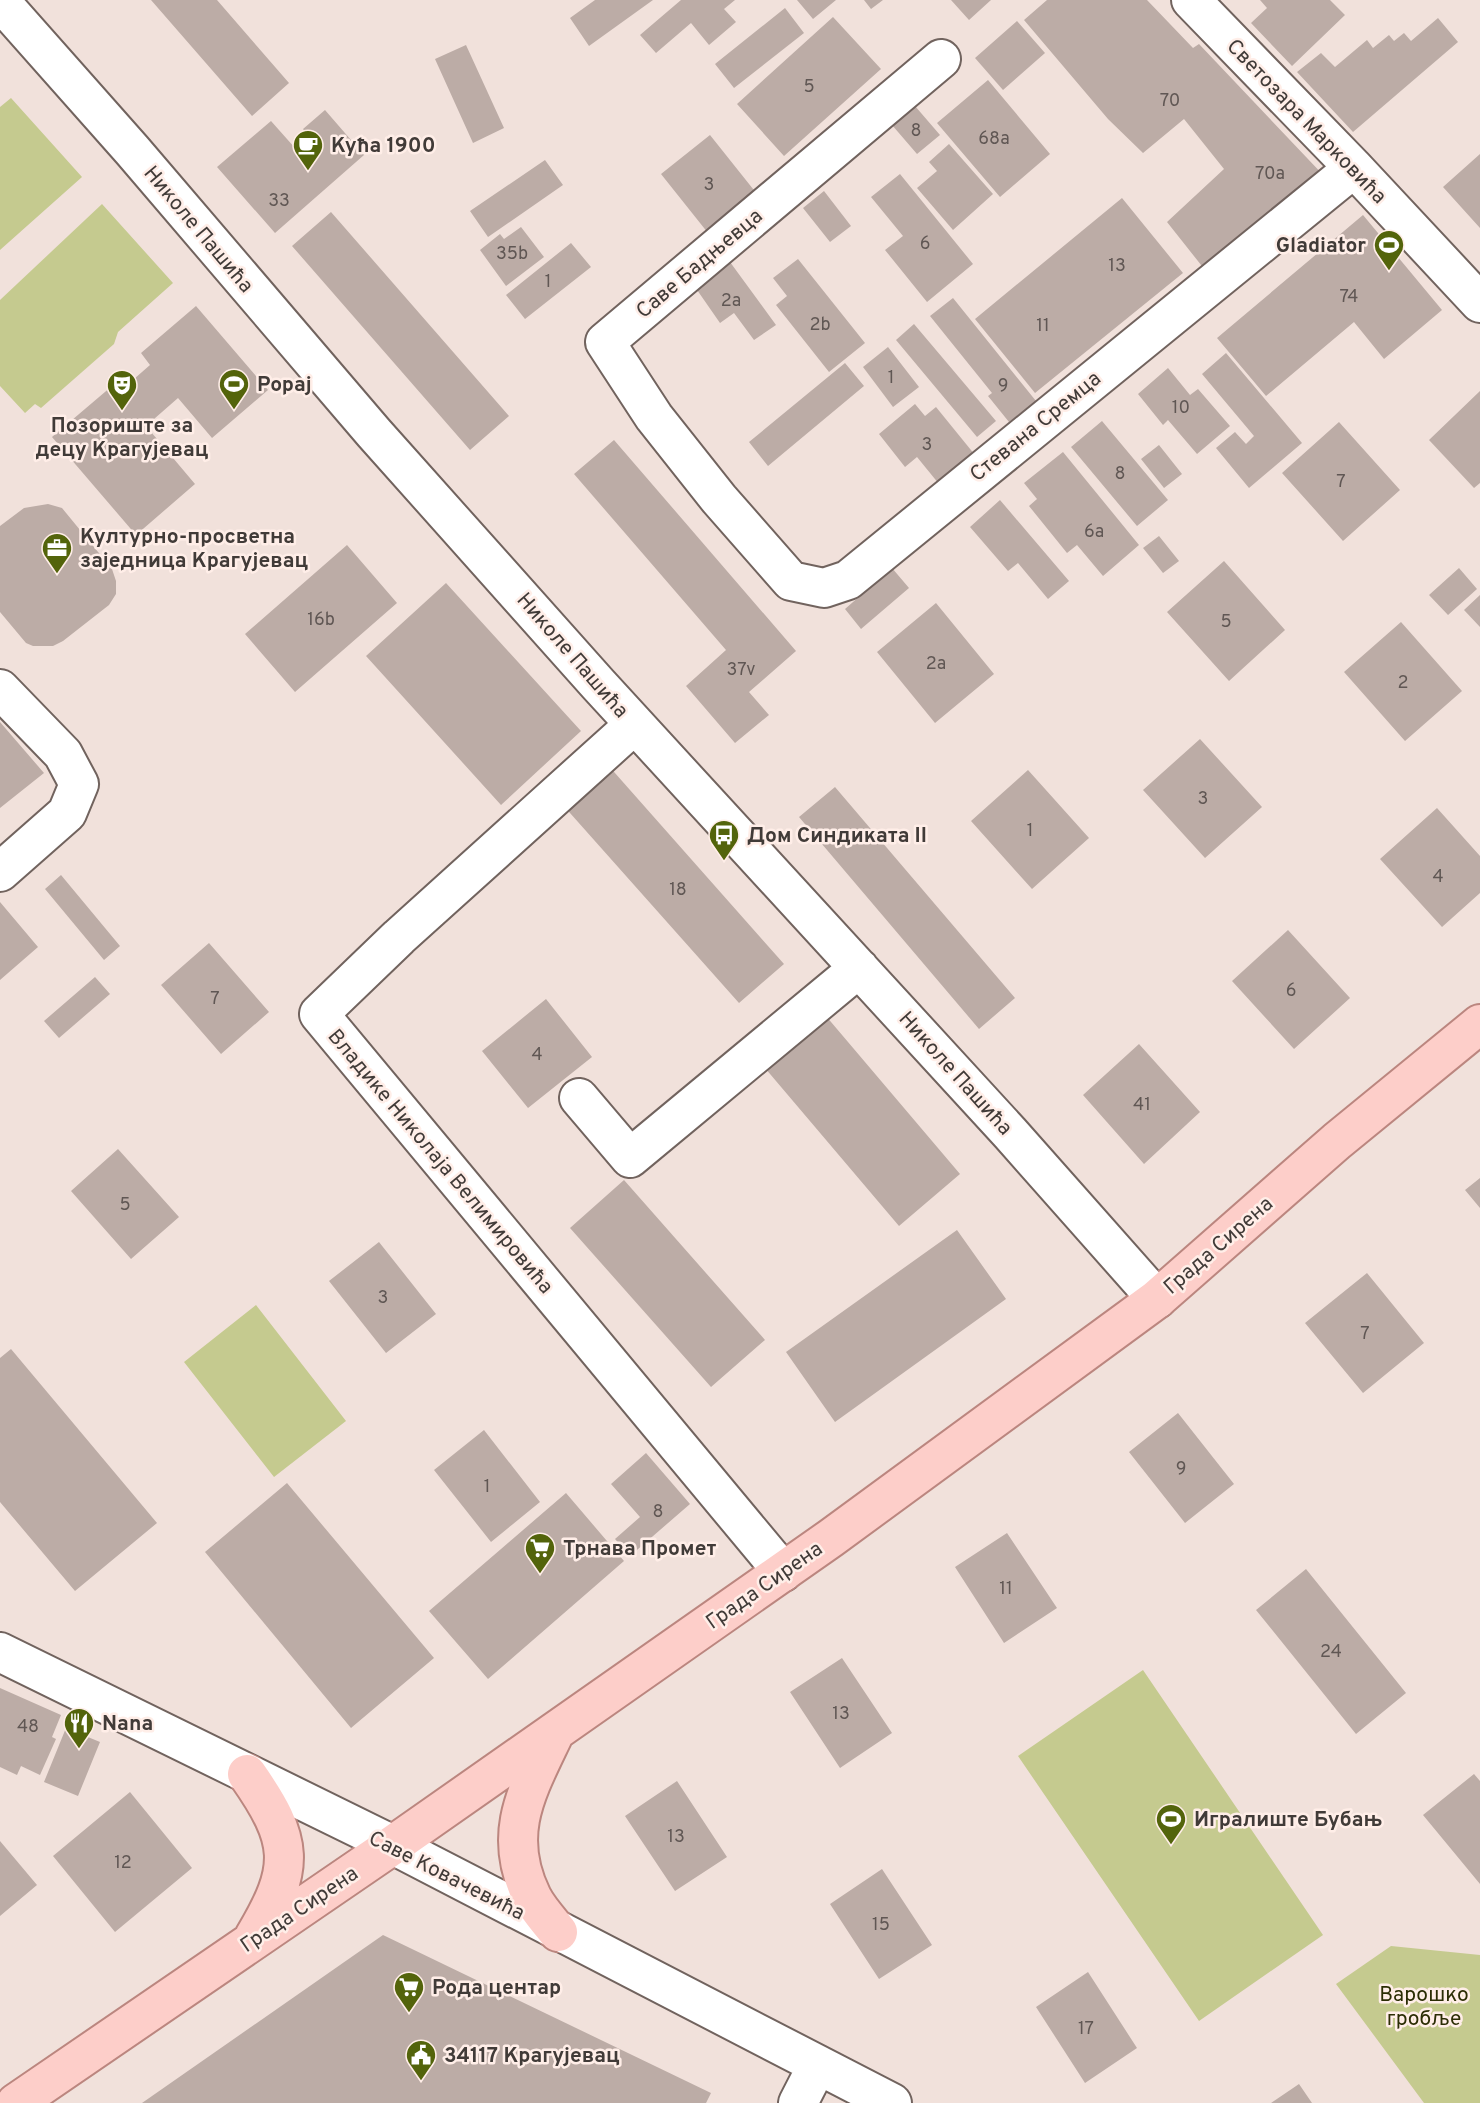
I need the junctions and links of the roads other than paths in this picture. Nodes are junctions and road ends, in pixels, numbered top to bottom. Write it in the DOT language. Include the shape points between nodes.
graph roads {
  1 [pos="1191,0"];
  2 [pos="0,1"];
  3 [pos="941,59"];
  4 [pos="1354,168"];
  5 [pos="1480,303"];
  6 [pos="719,499"];
  7 [pos="0,689"];
  8 [pos="634,724"];
  9 [pos="0,872"];
  10 [pos="859,968"];
  11 [pos="1480,1024"];
  12 [pos="579,1098"];
  13 [pos="1157,1299"];
  14 [pos="783,1572"];
  15 [pos="0,1652"];
  16 [pos="555,1732"];
  17 [pos="247,1774"];
  18 [pos="393,1845"];
  19 [pos="558,1932"];
  20 [pos="251,1942"];
  21 [pos="817,2066"];
  22 [pos="16,2103"];
  23 [pos="799,2103"];
  24 [pos="892,2103"];
  1 -- 4 [label="street, Светозара Марковића"];
  2 -- 8 [label="street, Николе Пашића" via="374,433"];
  3 -- 6 [label="street, Саве Бадњевца" via="605,342 654,417"];
  4 -- 5 [label="street, Светозара Марковића"];
  4 -- 6 [label="street, Стевана Сремца" via="848,580 824,588 791,581"];
  7 -- 9 [label="street" via="63,754 79,784 67,813"];
  8 -- 10 [label="street, Николе Пашића"];
  8 -- 14 [label="street, Владике Николаја Велимировића" via="319,1014"];
  10 -- 12 [label="street" via="630,1158"];
  10 -- 13 [label="street, Николе Пашића"];
  11 -- 13 [label="main road, Града Сирена" via="1337,1141"];
  13 -- 14 [label="main road, Града Сирена"];
  14 -- 16 [label="main road, Града Сирена"];
  15 -- 17 [label="street, Саве Ковачевића"];
  16 -- 18 [label="main road, Града Сирена"];
  16 -- 19 [label="main road" via="519,1816 518,1843 533,1898"];
  17 -- 18 [label="street, Саве Ковачевића"];
  17 -- 20 [label="main road" via="270,1807 284,1843 284,1876"];
  18 -- 19 [label="street, Саве Ковачевића"];
  18 -- 20 [label="main road, Града Сирена"];
  19 -- 21 [label="street, Саве Ковачевића"];
  20 -- 22 [label="main road, Града Сирена"];
  21 -- 23 [label="street"];
  21 -- 24 [label="street, Саве Ковачевића"];
}
